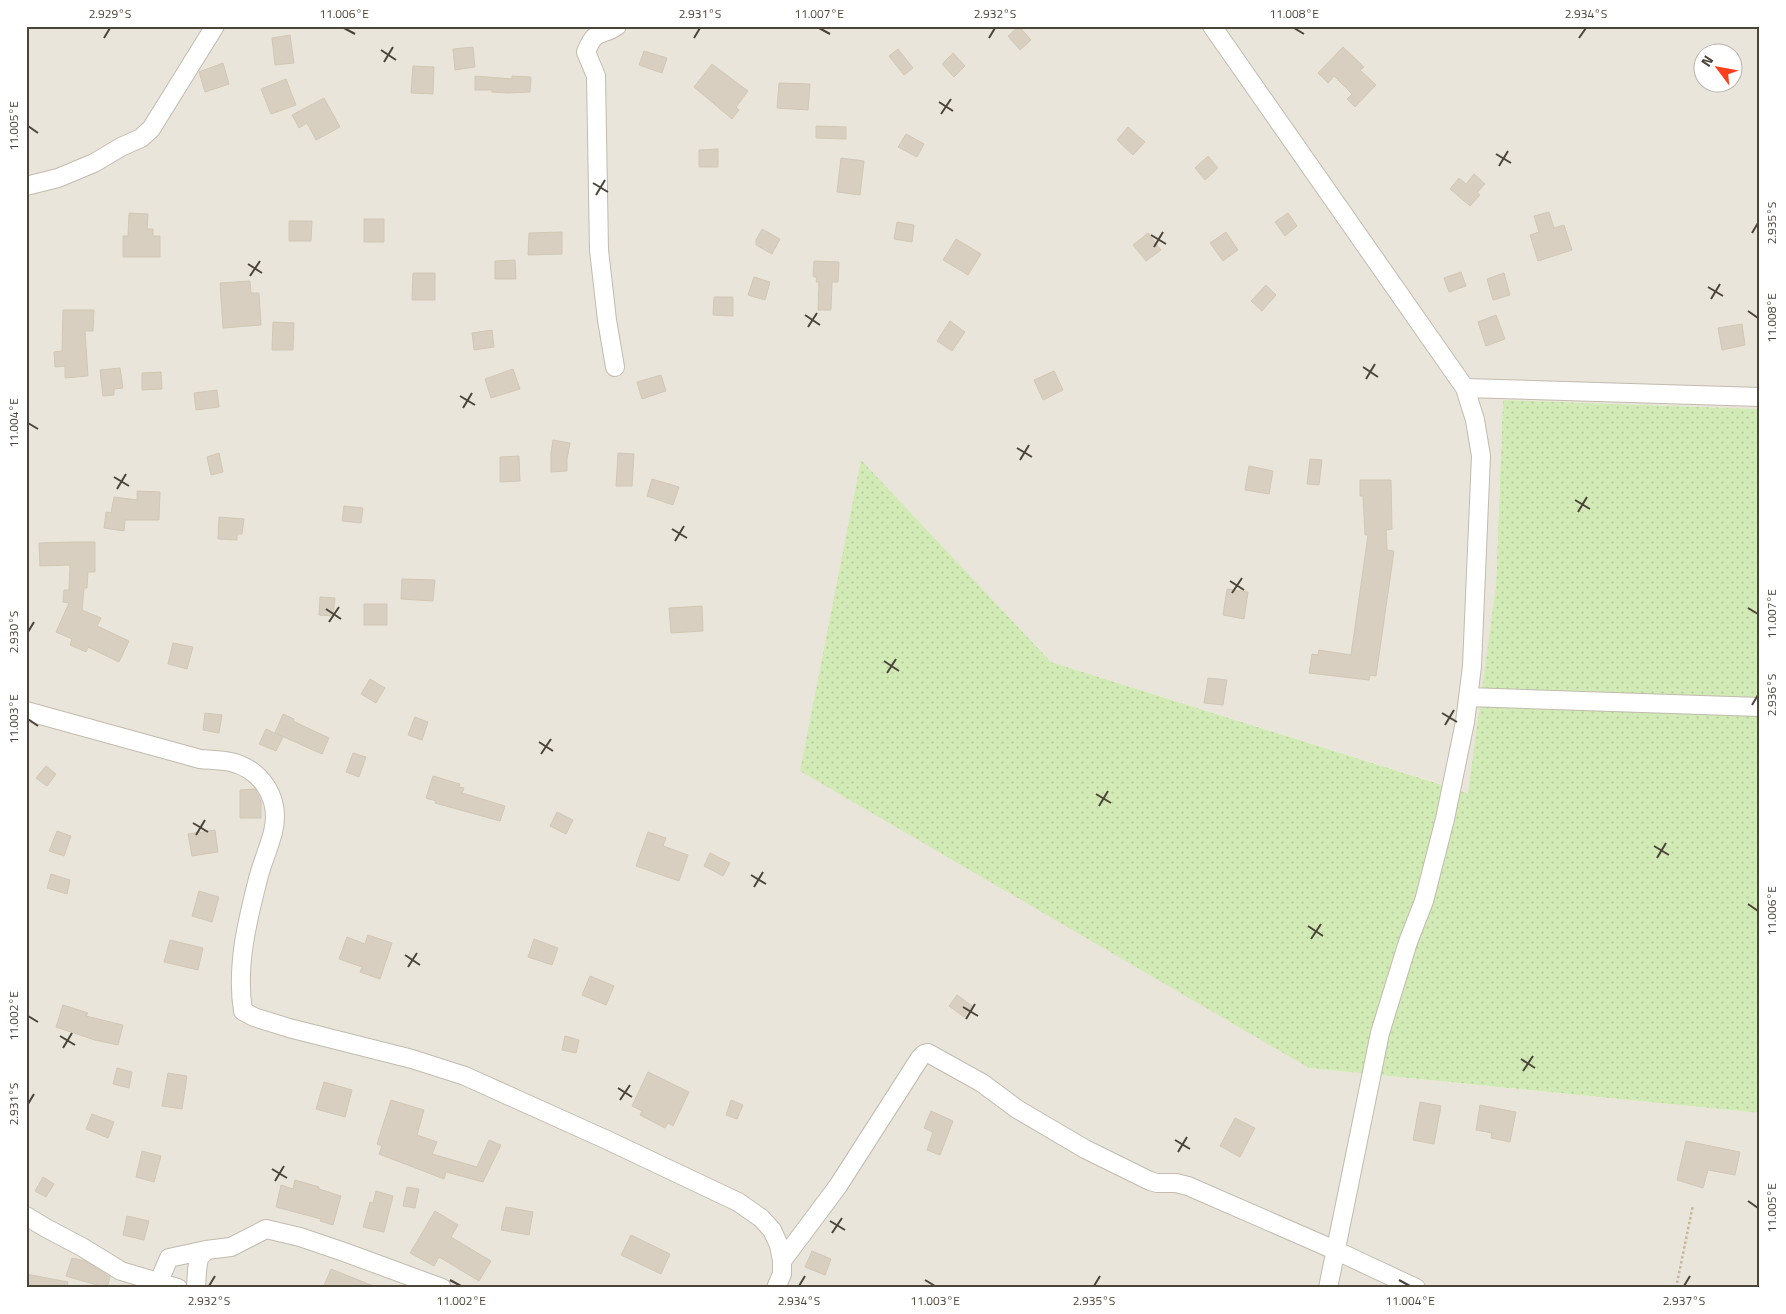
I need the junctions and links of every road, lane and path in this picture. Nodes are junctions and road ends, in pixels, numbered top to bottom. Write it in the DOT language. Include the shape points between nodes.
graph roads {
  1 [pos="215,26"];
  2 [pos="616,26"];
  3 [pos="1212,26"];
  4 [pos="26,186"];
  5 [pos="615,367"];
  6 [pos="1465,388"];
  7 [pos="1760,397"];
  8 [pos="1468,696"];
  9 [pos="1760,707"];
  10 [pos="26,711"];
  11 [pos="1693,1205"];
  12 [pos="26,1216"];
  13 [pos="206,1250"];
  14 [pos="1337,1251"];
  15 [pos="782,1261"];
  16 [pos="159,1281"];
  17 [pos="178,1288"];
  18 [pos="196,1288"];
  19 [pos="442,1288"];
  20 [pos="776,1288"];
  21 [pos="1328,1288"];
  22 [pos="1416,1288"];
  23 [pos="1676,1288"];
  1 -- 4 [label="street" via="151,129 94,163 58,178"];
  2 -- 5 [label="street" via="598,34 586,52 596,76 599,250"];
  3 -- 6 [label="street"];
  6 -- 7 [label="street"];
  6 -- 8 [label="street" via="1481,456"];
  8 -- 9 [label="street"];
  8 -- 14 [label="street" via="1445,819 1424,901 1380,1033"];
  10 -- 15 [label="street" via="200,759 230,762 260,777 272,796 275,818 258,879 242,961 240,993 243,1011 289,1028 465,1076 607,1140 738,1202 772,1230"];
  11 -- 23 [label="path"];
  12 -- 16 [label="street" via="121,1271"];
  13 -- 16 [label="street" via="169,1258"];
  13 -- 18 [label="street" via="199,1258"];
  13 -- 19 [label="street" via="231,1248 266,1229 300,1237"];
  14 -- 15 [label="street" via="1188,1186 1157,1183 1139,1176 1085,1149 1017,1109 982,1083 928,1053 920,1058 838,1186"];
  14 -- 21 [label="street"];
  14 -- 22 [label="street"];
  15 -- 20 [label="street" via="782,1274"];
  16 -- 17 [label="street"];
}
